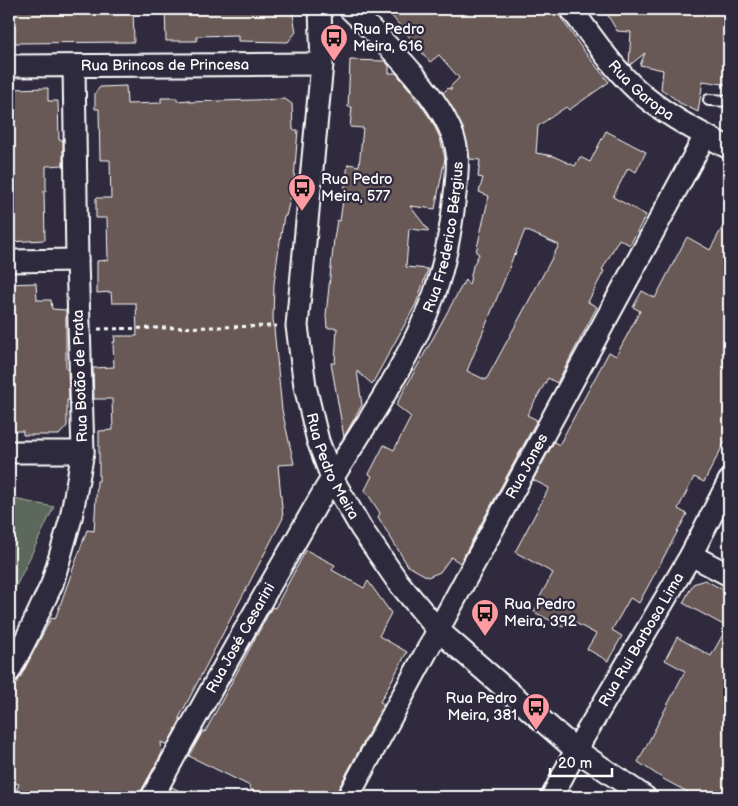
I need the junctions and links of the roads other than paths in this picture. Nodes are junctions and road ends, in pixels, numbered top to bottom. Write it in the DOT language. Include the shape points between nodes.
graph roads {
  1 [pos="320,9"];
  2 [pos="350,9"];
  3 [pos="571,9"];
  4 [pos="322,64"];
  5 [pos="9,66"];
  6 [pos="74,66"];
  7 [pos="709,100"];
  8 [pos="729,101"];
  9 [pos="705,136"];
  10 [pos="729,148"];
  11 [pos="77,260"];
  12 [pos="9,261"];
  13 [pos="9,452"];
  14 [pos="82,452"];
  15 [pos="332,478"];
  16 [pos="729,480"];
  17 [pos="690,555"];
  18 [pos="729,575"];
  19 [pos="438,630"];
  20 [pos="9,672"];
  21 [pos="576,750"];
  22 [pos="152,797"];
  23 [pos="348,797"];
  24 [pos="552,797"];
  25 [pos="645,797"];
  1 -- 4 [label="street, Rua Pedro Meira"];
  2 -- 15 [label="street, Rua Frederico Bérgius" via="375,32 438,104 452,131 457,153 456,191 448,245 434,294 409,353"];
  3 -- 9 [label="street, Rua Garopa" via="636,89"];
  4 -- 6 [label="street, Rua Brincos de Princesa"];
  4 -- 15 [label="street, Rua Pedro Meira" via="298,326 305,386 318,442"];
  5 -- 6 [label="street, Rua Brincos de Princesa"];
  6 -- 11 [label="street, Rua Botão de Prata"];
  7 -- 8 [label="lane"];
  9 -- 10 [label="street, Rua Garopa"];
  9 -- 19 [label="street, Rua Jones"];
  11 -- 12 [label="street"];
  11 -- 14 [label="street, Rua Botão de Prata"];
  13 -- 14 [label="street"];
  14 -- 20 [label="street, Rua Botão de Prata" via="71,518 52,584"];
  15 -- 19 [label="street, Rua Pedro Meira" via="398,582"];
  15 -- 22 [label="street, Rua José Cesarini"];
  16 -- 17 [label="street, Rua Rui Barbosa Lima"];
  17 -- 18 [label="street"];
  17 -- 21 [label="street, Rua Rui Barbosa Lima"];
  19 -- 21 [label="street, Rua Pedro Meira"];
  19 -- 23 [label="street, Rua Jones"];
  21 -- 24 [label="street, Rua Rui Barbosa Lima"];
  21 -- 25 [label="street, Rua Pedro Meira"];
}
